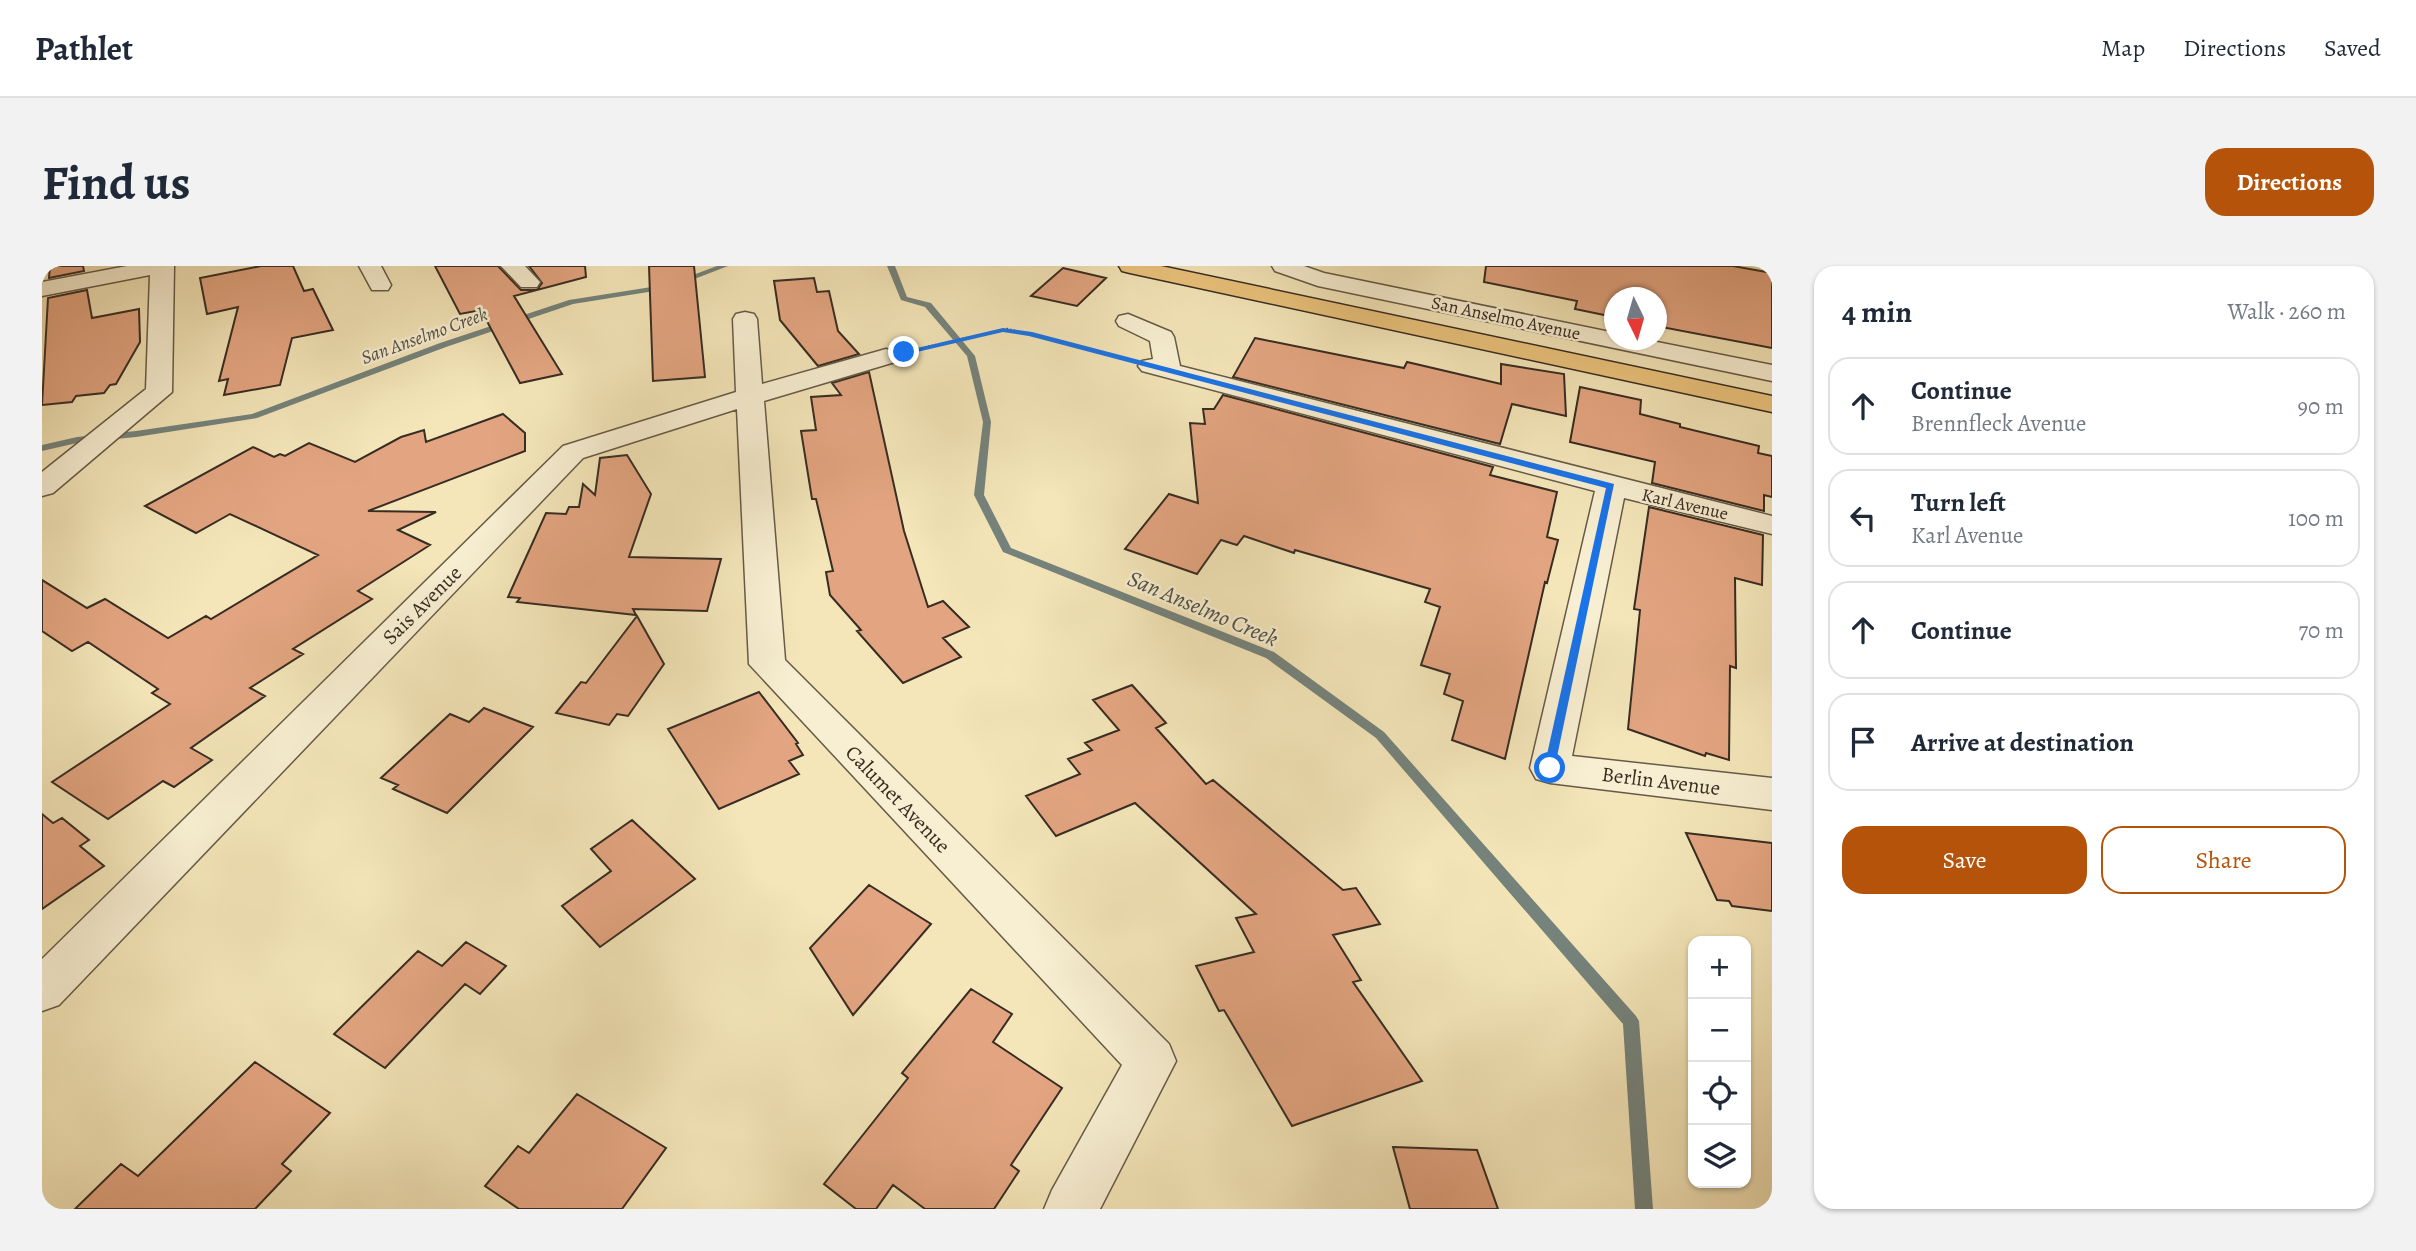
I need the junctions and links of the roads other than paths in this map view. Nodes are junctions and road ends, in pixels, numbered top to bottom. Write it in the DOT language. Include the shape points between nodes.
graph roads {
  1 [pos="162,266"];
  2 [pos="1130,266"];
  3 [pos="1283,266"];
  4 [pos="42,289"];
  5 [pos="745,319"];
  6 [pos="1128,321"];
  7 [pos="886,358"];
  8 [pos="1772,373"];
  9 [pos="751,396"];
  10 [pos="1772,404"];
  11 [pos="1611,486"];
  12 [pos="42,487"];
  13 [pos="1772,525"];
  14 [pos="1772,794"];
  15 [pos="42,990"];
  16 [pos="1071,1209"];
  1 -- 4 [label="street"];
  1 -- 12 [label="street" via="159,393"];
  2 -- 10 [label="main road"];
  3 -- 8 [label="street, San Anselmo Avenue" via="1318,279"];
  5 -- 9 [label="street, Calumet Avenue"];
  6 -- 11 [label="street, Karl Avenue" via="1162,337 1160,368"];
  7 -- 9 [label="street, Sais Avenue"];
  9 -- 15 [label="street, Sais Avenue" via="573,452"];
  9 -- 16 [label="street, Calumet Avenue" via="767,664 1151,1061"];
  11 -- 13 [label="street, Karl Avenue"];
  11 -- 14 [label="street, Berlin Avenue" via="1550,768"];
}
